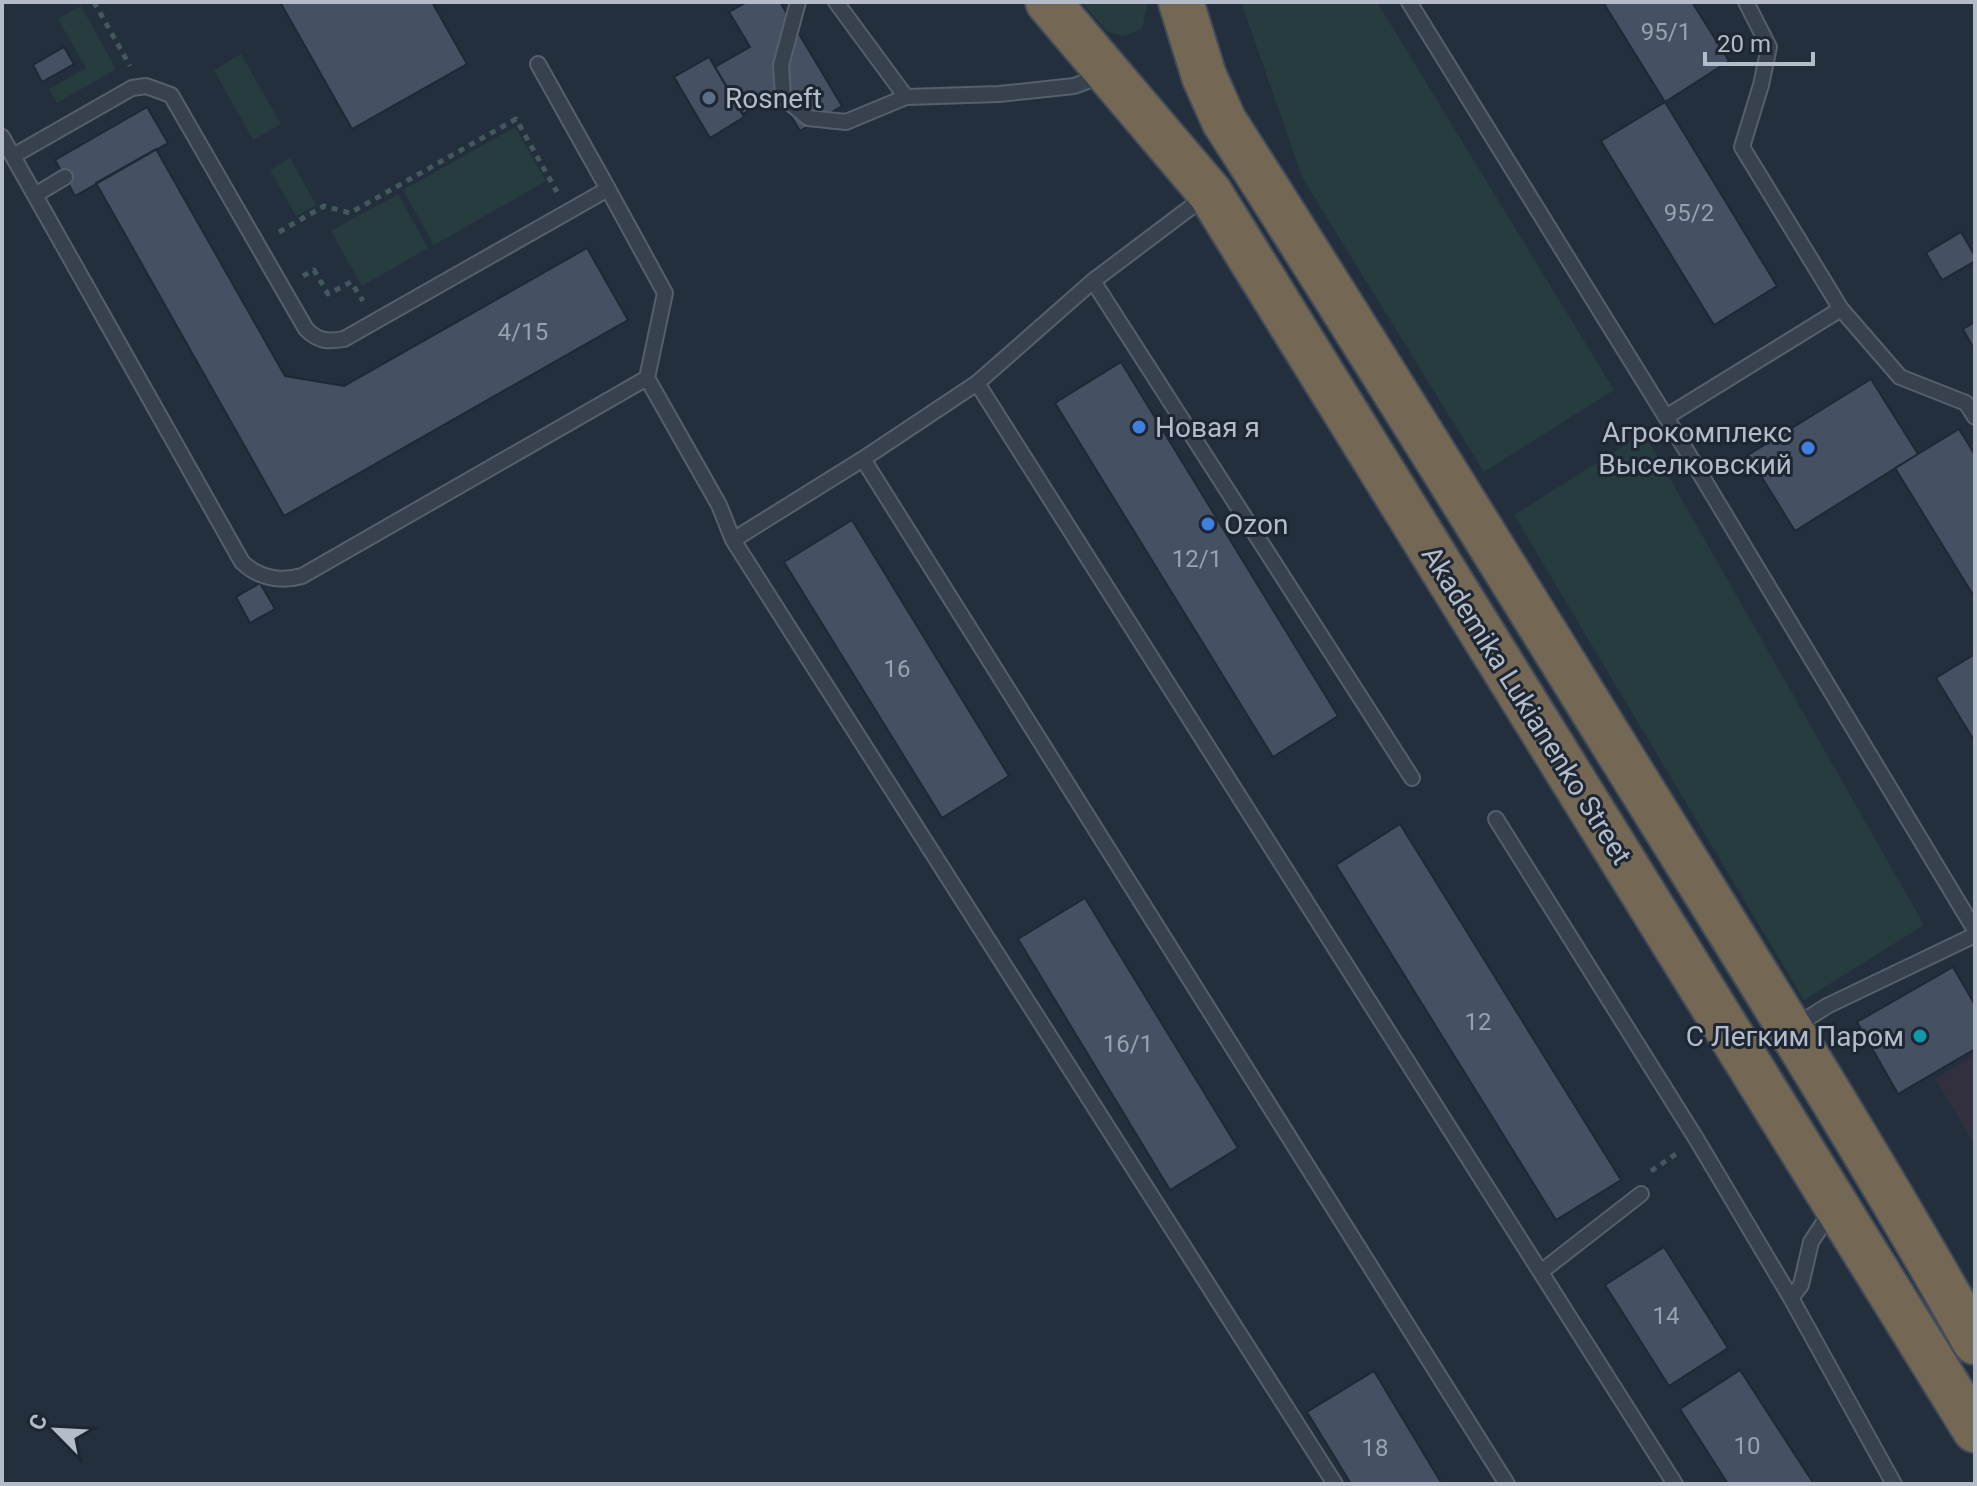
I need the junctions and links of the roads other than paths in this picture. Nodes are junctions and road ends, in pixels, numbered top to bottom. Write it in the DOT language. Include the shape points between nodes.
graph roads {
  1 [pos="798,2"];
  2 [pos="836,2"];
  3 [pos="1048,2"];
  4 [pos="1181,2"];
  5 [pos="1409,2"];
  6 [pos="1746,2"];
  7 [pos="538,64"];
  8 [pos="1109,73"];
  9 [pos="906,97"];
  10 [pos="2,137"];
  11 [pos="13,156"];
  12 [pos="65,177"];
  13 [pos="608,189"];
  14 [pos="1210,193"];
  15 [pos="35,195"];
  16 [pos="1093,281"];
  17 [pos="1841,309"];
  18 [pos="647,378"];
  19 [pos="977,383"];
  20 [pos="1666,417"];
  21 [pos="1975,417"];
  22 [pos="863,459"];
  23 [pos="733,540"];
  24 [pos="1412,778"];
  25 [pos="1496,819"];
  26 [pos="1975,932"];
  27 [pos="1790,1030"];
  28 [pos="1641,1194"];
  29 [pos="1836,1205"];
  30 [pos="1542,1271"];
  31 [pos="1791,1298"];
  32 [pos="1975,1342"];
  33 [pos="1975,1430"];
  34 [pos="1335,1484"];
  35 [pos="1507,1484"];
  36 [pos="1675,1484"];
  37 [pos="1894,1484"];
  1 -- 9 [label="lane" via="781,65 783,97 808,118 846,122"];
  2 -- 9 [label="lane"];
  3 -- 8 [label="highway, Akademika Lukianenko Street"];
  4 -- 27 [label="highway, Akademika Lukianenko Street" via="1224,121"];
  5 -- 20 [label="lane"];
  6 -- 17 [label="lane" via="1769,47 1742,147"];
  7 -- 13 [label="lane"];
  8 -- 9 [label="lane" via="1074,86"];
  8 -- 14 [label="highway, Akademika Lukianenko Street"];
  10 -- 11 [label="lane"];
  11 -- 13 [label="lane" via="138,86 165,91 177,101 306,329 330,342 344,339"];
  11 -- 15 [label="lane"];
  12 -- 15 [label="lane"];
  13 -- 18 [label="lane" via="665,293"];
  14 -- 16 [label="lane"];
  14 -- 29 [label="highway, Akademika Lukianenko Street"];
  15 -- 18 [label="lane" via="242,562 260,574 288,580 302,576"];
  16 -- 19 [label="lane"];
  16 -- 24 [label="lane"];
  17 -- 20 [label="lane"];
  17 -- 21 [label="lane" via="1900,377 1966,403"];
  18 -- 23 [label="lane" via="719,505"];
  19 -- 22 [label="lane"];
  19 -- 30 [label="lane"];
  20 -- 26 [label="lane"];
  22 -- 23 [label="lane"];
  22 -- 35 [label="lane"];
  23 -- 34 [label="lane"];
  25 -- 31 [label="lane"];
  26 -- 27 [label="lane"];
  27 -- 32 [label="highway, Akademika Lukianenko Street"];
  28 -- 30 [label="lane"];
  29 -- 31 [label="lane" via="1811,1242 1801,1285"];
  29 -- 33 [label="highway, Akademika Lukianenko Street"];
  30 -- 36 [label="lane"];
  31 -- 37 [label="lane"];
}
